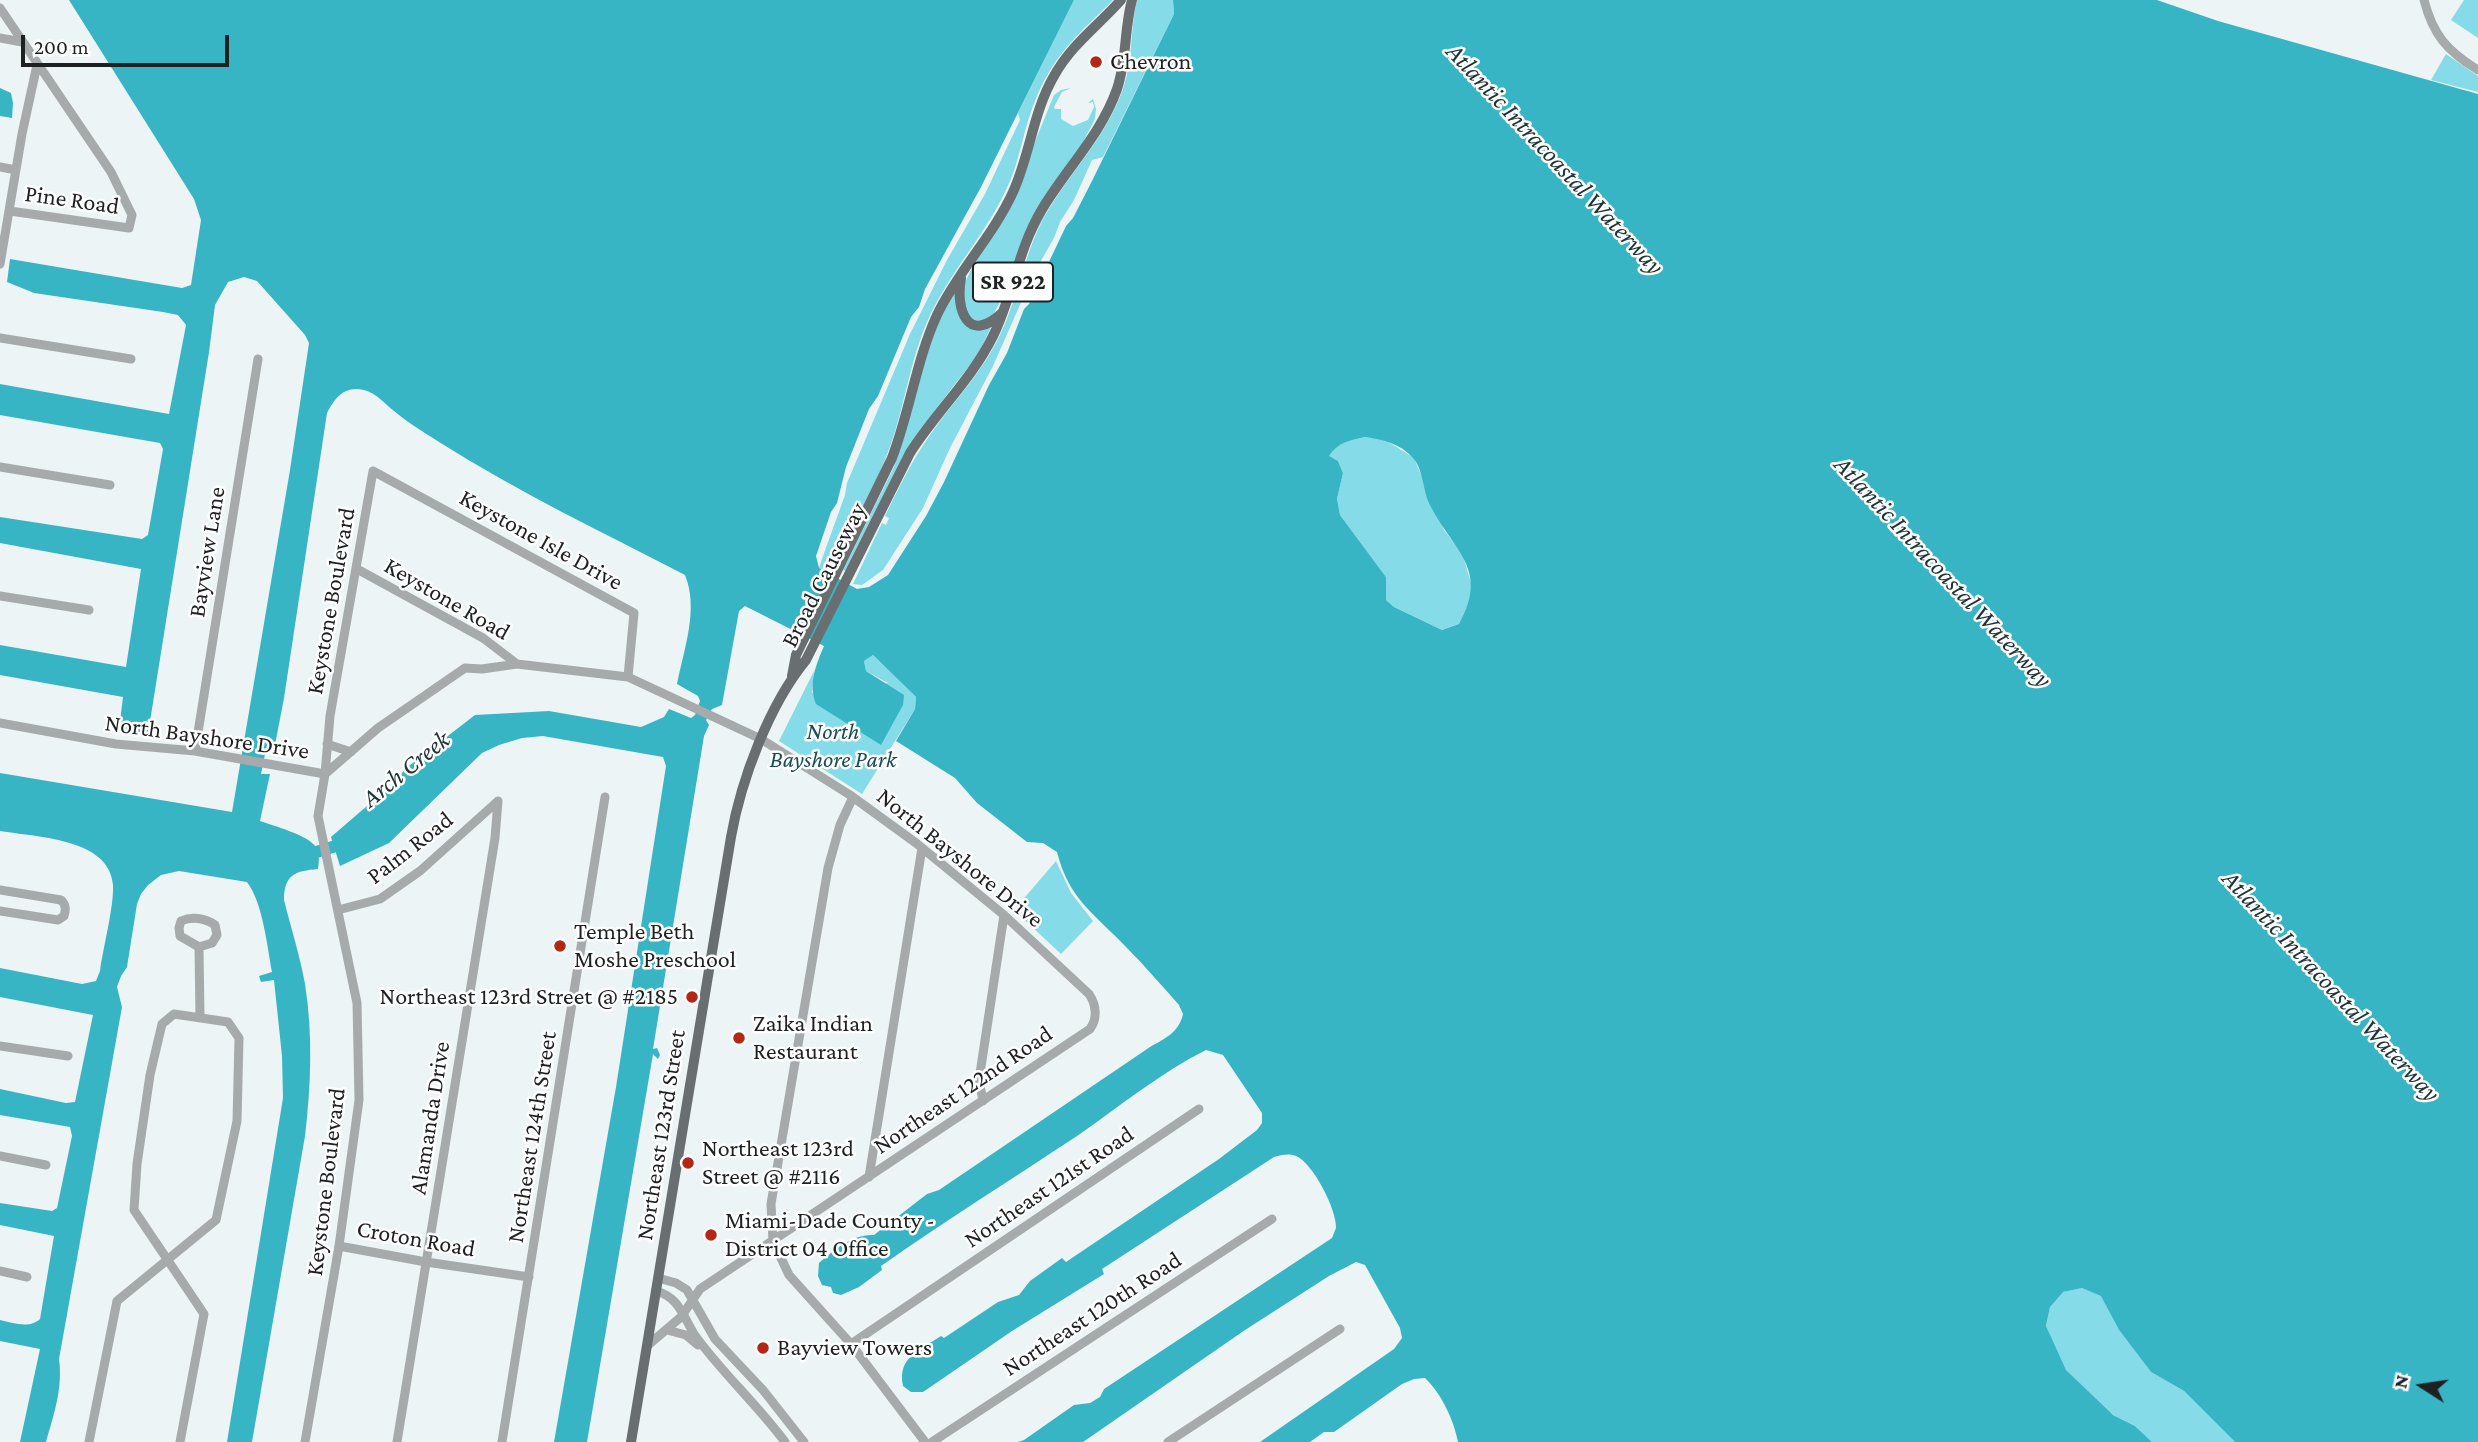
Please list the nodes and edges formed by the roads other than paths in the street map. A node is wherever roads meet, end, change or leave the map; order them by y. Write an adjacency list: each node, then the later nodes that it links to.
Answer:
1 (1121, 0): 15 (main road, Broad Causeway / SR 922)
2 (1132, 0): 16 (main road, Broad Causeway / SR 922)
3 (2424, 0): 8 (street)
4 (0, 8): 6 (street)
5 (0, 38): 6 (street)
6 (22, 42): 7 (street)
7 (37, 65): 9 (street); 10 (street)
8 (2478, 70)
9 (51, 86): 10 (street); 13 (street, Pine Road)
10 (30, 92): 12 (street)
11 (0, 167): 12 (street)
12 (16, 170): 13 (street)
13 (10, 211): 14 (street)
14 (0, 264)
15 (962, 272): 16 (main road); 24 (main road, Broad Causeway / SR 922)
16 (1003, 312): 24 (main road, Broad Causeway / SR 922)
17 (0, 338): 18 (street)
18 (131, 359)
19 (258, 359): 33 (street, Bayview Lane)
20 (0, 467): 22 (street)
21 (373, 471): 23 (street, Keystone Boulevard); 28 (street, Keystone Isle Drive)
22 (110, 485)
23 (358, 569): 27 (street, Keystone Road); 32 (street, Keystone Boulevard)
24 (844, 570): 29 (main road, Broad Causeway / SR 922)
25 (0, 596): 26 (street)
26 (89, 610)
27 (517, 664): 28 (street, North Bayshore Drive); 34 (street, North Bayshore Drive)
28 (628, 677): 31 (street, North Bayshore Drive)
29 (791, 678): 31 (main road, Northeast 123rd Street / SR 922)
30 (0, 723): 33 (street, North Bayshore Drive)
31 (761, 739): 37 (street, North Bayshore Drive); 62 (main road, Northeast 123rd Street / SR 922)
32 (327, 744): 34 (street); 35 (street, Keystone Boulevard)
33 (195, 751): 35 (street, North Bayshore Drive)
34 (351, 752): 35 (street, North Bayshore Drive)
35 (325, 774): 41 (street, Keystone Boulevard)
36 (605, 797): 61 (street, Northeast 124th Street)
37 (853, 797): 39 (street, North Bayshore Drive); 55 (street)
38 (498, 801): 41 (street, Palm Road); 58 (street, Alamanda Drive)
39 (922, 848): 43 (street, North Bayshore Drive); 53 (street)
40 (0, 890): 42 (street)
41 (338, 910): 56 (street, Keystone Boulevard)
42 (0, 911)
43 (1004, 915): 45 (street, North Bayshore Drive); 49 (street)
44 (199, 947): 46 (street)
45 (1095, 1014): 49 (street, Northeast 122nd Road)
46 (200, 1017): 57 (street); 57 (street)
47 (0, 1046): 48 (street)
48 (68, 1056)
49 (983, 1101): 53 (street, Northeast 122nd Road)
50 (1199, 1110): 68 (street, Northeast 121st Road)
51 (0, 1156): 52 (street)
52 (46, 1165)
53 (869, 1177): 55 (street, Northeast 122nd Road)
54 (1272, 1219): 80 (street, Northeast 120th Road)
55 (773, 1241): 64 (street, Northeast 122nd Road); 68 (street)
56 (339, 1246): 58 (street, Croton Road); 73 (street, Keystone Boulevard)
57 (167, 1258): 71 (street); 72 (street)
58 (426, 1262): 61 (street, Croton Road); 74 (street, Alamanda Drive)
59 (0, 1271): 60 (street)
60 (27, 1277)
61 (529, 1277): 75 (street, Northeast 124th Street)
62 (658, 1278): 63 (main road, Northeast 123rd Street / SR 922); 64 (street)
63 (656, 1291): 65 (street); 69 (main road, Northeast 123rd Street / SR 922)
64 (692, 1300): 65 (street, Northeast 122nd Road); 78 (street)
65 (683, 1314): 67 (street, Northeast 122nd Road); 70 (street)
66 (1340, 1329): 81 (street)
67 (667, 1330): 69 (street, Northeast 122nd Road); 70 (street)
68 (851, 1344): 79 (street)
69 (647, 1346): 76 (main road, Northeast 123rd Street / SR 922)
70 (710, 1355): 77 (street)
71 (89, 1442)
72 (180, 1442)
73 (305, 1442)
74 (397, 1442)
75 (502, 1442)
76 (631, 1442)
77 (785, 1442)
78 (804, 1442)
79 (925, 1442)
80 (932, 1442)
81 (1168, 1442)

